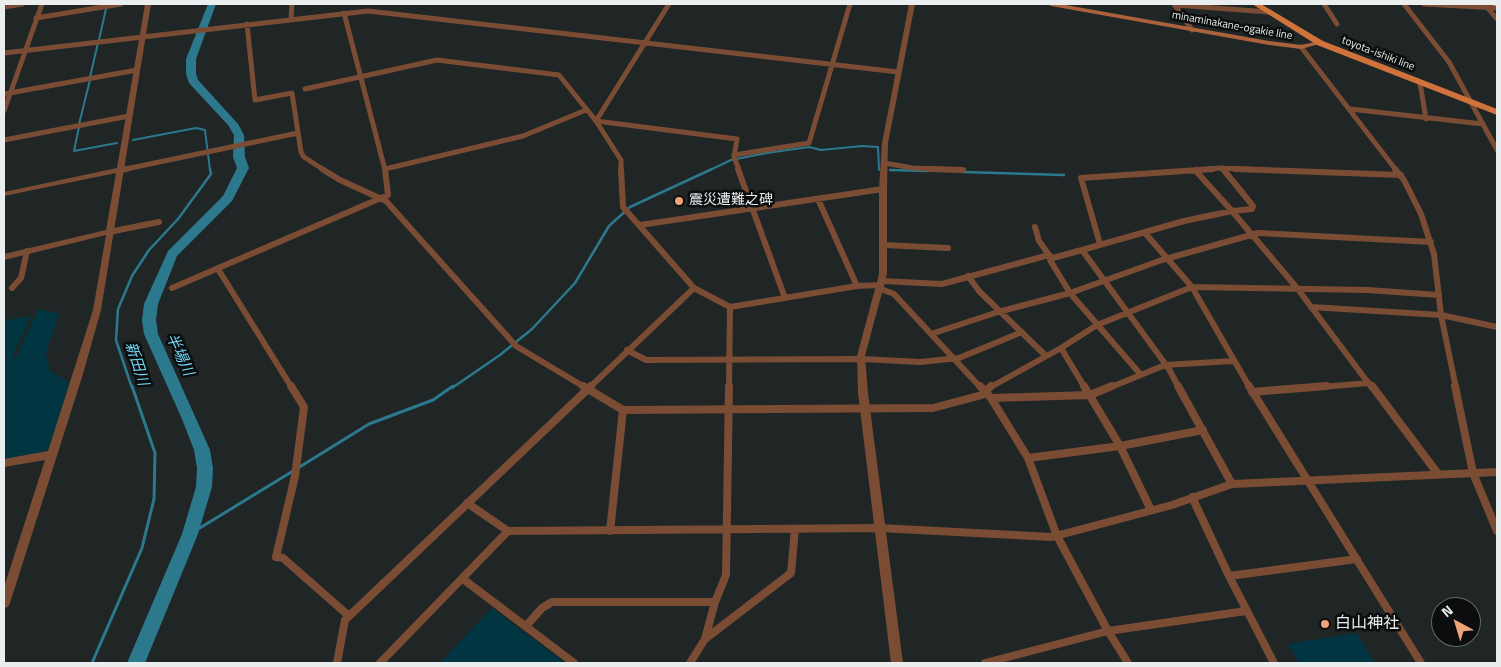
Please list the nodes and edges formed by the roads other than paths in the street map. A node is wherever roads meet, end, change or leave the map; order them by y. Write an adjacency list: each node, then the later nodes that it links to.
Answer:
1 (22, 4): 17 (street)
2 (42, 4): 23 (street)
3 (121, 4): 23 (street)
4 (148, 4): 29 (street)
5 (290, 4): 24 (street)
6 (375, 4): 20 (street)
7 (669, 4): 30 (street)
8 (850, 4): 35 (street)
9 (912, 4): 37 (street)
10 (1051, 4): 16 (main road, minaminakane-ogakie line)
11 (1175, 4): 21 (street); 28 (street)
12 (1256, 4): 21 (main road, toyota-ishiki line)
13 (1324, 4): 27 (street)
14 (1404, 4): 42 (street)
15 (1424, 4): 18 (street)
16 (1069, 5): 28 (main road, minaminakane-ogakie line)
17 (4, 6)
18 (1485, 6): 19 (street); 25 (street)
19 (1497, 8)
20 (368, 11): 22 (street); 30 (street)
21 (1268, 12): 31 (main road, toyota-ishiki line)
22 (344, 13): 24 (street); 38 (street)
23 (36, 18): 33 (street)
24 (291, 19): 26 (street)
25 (1497, 19)
26 (247, 24): 29 (street); 51 (street)
27 (1337, 24)
28 (1192, 30): 32 (main road, minaminakane-ogakie line)
29 (142, 36): 33 (street); 36 (street)
30 (646, 43): 35 (street); 49 (street)
31 (1320, 43): 32 (main road, minaminakane-ogakie line); 39 (main road, toyota-ishiki line)
32 (1301, 47): 43 (street)
33 (24, 50): 34 (street); 41 (street)
34 (4, 52)
35 (831, 65): 37 (street); 54 (street)
36 (137, 70): 41 (street); 47 (street)
37 (898, 72): 55 (street)
38 (361, 77): 40 (street); 44 (street); 57 (street)
39 (1420, 83): 42 (main road, toyota-ishiki line); 48 (street)
40 (305, 89)
41 (7, 94): 45 (street)
42 (1470, 102): 46 (main road, toyota-ishiki line); 50 (street)
43 (1350, 109): 48 (street); 61 (street)
44 (586, 110): 49 (street); 57 (street)
45 (4, 111)
46 (1497, 112)
47 (129, 116): 52 (street); 58 (street)
48 (1426, 119): 50 (street)
49 (596, 121): 54 (street); 69 (street)
50 (1483, 124): 53 (street)
51 (298, 133): 58 (street); 64 (street)
52 (4, 140)
53 (1497, 150)
54 (734, 158): 66 (street)
55 (884, 163): 59 (street); 62 (street)
56 (1222, 168): 60 (street); 61 (street); 67 (street)
57 (385, 169): 64 (street)
58 (120, 170): 63 (street); 71 (street)
59 (963, 170)
60 (1195, 170): 67 (street); 75 (street)
61 (1401, 175): 74 (street)
62 (883, 189): 65 (street); 76 (street)
63 (4, 194)
64 (382, 198): 83 (street); 115 (street)
65 (818, 199): 66 (street); 87 (street)
66 (753, 208): 69 (street); 95 (street)
67 (1232, 211): 72 (street); 73 (street)
68 (158, 222): 71 (street)
69 (640, 225): 91 (street)
70 (1035, 227): 81 (street)
71 (109, 232): 79 (street); 124 (street)
72 (1145, 232): 75 (street); 82 (street)
73 (1253, 234): 74 (street); 82 (street); 92 (street)
74 (1431, 242): 94 (street)
75 (1100, 244): 78 (street)
76 (884, 245): 77 (street); 86 (street)
77 (948, 248)
78 (1082, 250): 81 (street); 85 (street)
79 (27, 251): 80 (street); 89 (street)
80 (4, 256)
81 (1050, 256): 84 (street); 93 (street)
82 (1167, 259): 85 (street); 88 (street)
83 (218, 269): 90 (street); 148 (street)
84 (968, 276): 86 (street); 98 (street)
85 (1105, 282): 93 (street); 99 (street)
86 (881, 285): 87 (street); 104 (street); 110 (street)
87 (857, 286): 95 (street)
88 (1192, 287): 92 (street); 99 (street); 111 (street)
89 (12, 288)
90 (172, 288)
91 (694, 288): 97 (street); 106 (street)
92 (1297, 288): 94 (street); 96 (street)
93 (1070, 293): 98 (street); 101 (street)
94 (1439, 295): 100 (street)
95 (785, 298): 97 (street)
96 (1311, 307): 100 (street); 114 (street)
97 (730, 308): 109 (street)
98 (1001, 312): 103 (street); 104 (street)
99 (1127, 312): 101 (street); 112 (street)
100 (1441, 315): 102 (street); 128 (street)
101 (1097, 325): 105 (street); 113 (street)
102 (1497, 328)
103 (1022, 332): 107 (street); 108 (street)
104 (931, 334): 108 (street)
105 (1061, 348): 107 (street); 118 (street)
106 (627, 350): 109 (street); 115 (street)
107 (1046, 356): 117 (street)
108 (954, 358): 110 (street); 117 (street)
109 (729, 359): 110 (street); 121 (street)
110 (862, 359): 119 (street)
111 (1233, 361): 112 (street); 116 (street)
112 (1165, 365): 113 (street); 122 (street)
113 (1141, 375): 118 (street)
114 (1369, 383): 116 (street); 129 (street)
115 (585, 389): 120 (street); 133 (street)
116 (1252, 392): 130 (street)
117 (988, 395): 118 (street); 119 (street); 125 (street)
118 (1090, 396): 123 (street)
119 (865, 409): 121 (street); 135 (street)
120 (624, 410): 121 (street); 139 (street)
121 (728, 410): 137 (street)
122 (1202, 430): 123 (street); 131 (street)
123 (1120, 446): 125 (street); 134 (street)
124 (52, 455): 126 (street); 146 (street)
125 (1028, 458): 141 (street)
126 (4, 463)
127 (1497, 472): 128 (street)
128 (1473, 473): 129 (street); 140 (street)
129 (1438, 474): 130 (street)
130 (1305, 479): 131 (street); 142 (street)
131 (1232, 484): 132 (street)
132 (1192, 497): 134 (street); 143 (street)
133 (467, 503): 138 (street); 148 (street)
134 (1151, 510): 141 (street)
135 (880, 528): 136 (street); 141 (street); 156 (street)
136 (795, 529): 137 (street); 151 (street)
137 (726, 530): 139 (street); 145 (street)
138 (508, 531): 139 (street); 144 (street)
139 (610, 531)
140 (1497, 531)
141 (1057, 536): 150 (street)
142 (1357, 559): 143 (street); 160 (street)
143 (1229, 576): 147 (street)
144 (463, 578): 149 (street); 153 (street)
145 (715, 602): 149 (street); 151 (street)
146 (4, 603)
147 (1246, 611): 150 (street); 159 (street)
148 (349, 616): 152 (street)
149 (526, 626): 154 (street)
150 (1108, 631): 157 (street); 158 (street)
151 (705, 639): 155 (street)
152 (337, 663)
153 (380, 663)
154 (574, 663)
155 (690, 663)
156 (896, 663)
157 (985, 663)
158 (1128, 663)
159 (1274, 663)
160 (1421, 663)

